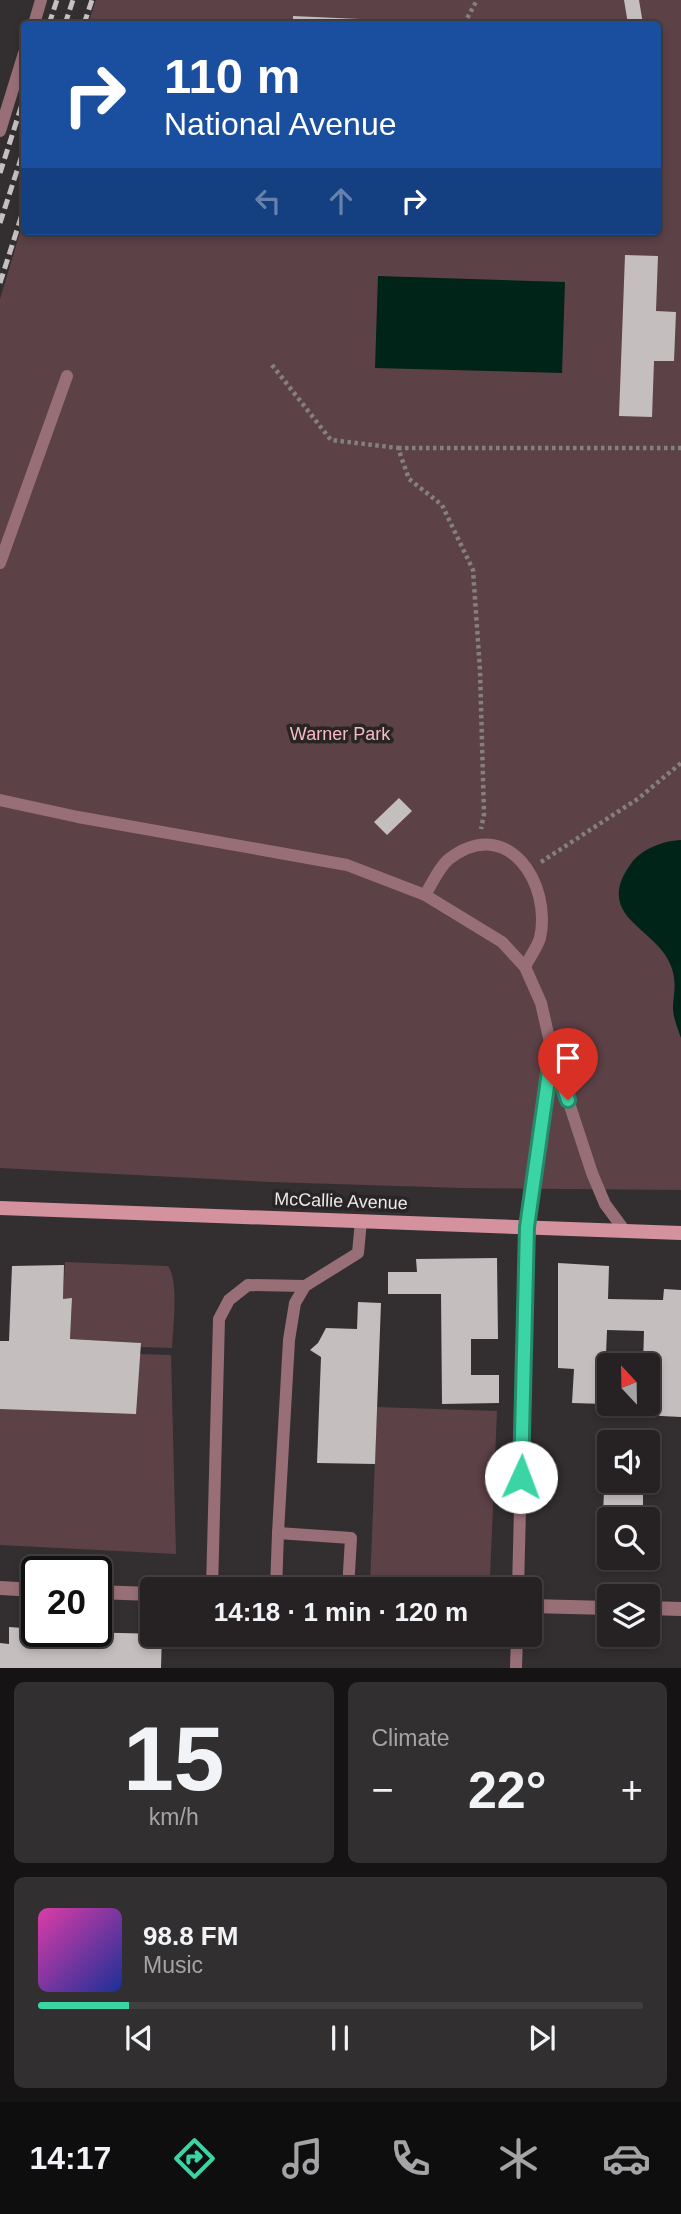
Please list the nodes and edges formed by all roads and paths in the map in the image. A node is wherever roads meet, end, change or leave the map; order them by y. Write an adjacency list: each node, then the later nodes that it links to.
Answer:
1 (41, 0): 3 (lane)
2 (477, 0): 4 (path)
3 (35, 21)
4 (466, 21)
5 (21, 64): 6 (lane)
6 (0, 131)
7 (272, 365): 9 (path)
8 (66, 376): 11 (lane)
9 (398, 448): 10 (path); 14 (path)
10 (681, 448)
11 (0, 562)
12 (681, 763): 15 (path)
13 (0, 800): 16 (lane)
14 (479, 843): 15 (lane); 16 (lane)
15 (528, 870): 17 (lane)
16 (425, 895): 17 (lane)
17 (525, 967): 18 (lane)
18 (552, 1051): 21 (lane); 22 (lane)
19 (0, 1208): 20 (main road, McCallie Avenue)
20 (361, 1221): 21 (main road, McCallie Avenue); 24 (lane)
21 (527, 1227): 22 (main road, McCallie Avenue); 29 (lane)
22 (625, 1231): 23 (main road, McCallie Avenue)
23 (681, 1233)
24 (305, 1286): 25 (lane); 26 (lane)
25 (278, 1533): 27 (lane); 28 (lane)
26 (212, 1577)
27 (276, 1577)
28 (349, 1577)
29 (518, 1577)
30 (0, 1588): 31 (street)
31 (21, 1589)
32 (112, 1593): 33 (street)
33 (140, 1594)
34 (542, 1606): 35 (street)
35 (597, 1608)
36 (660, 1608): 37 (street)
37 (681, 1609)
38 (517, 1647): 39 (lane)
39 (516, 1668)

